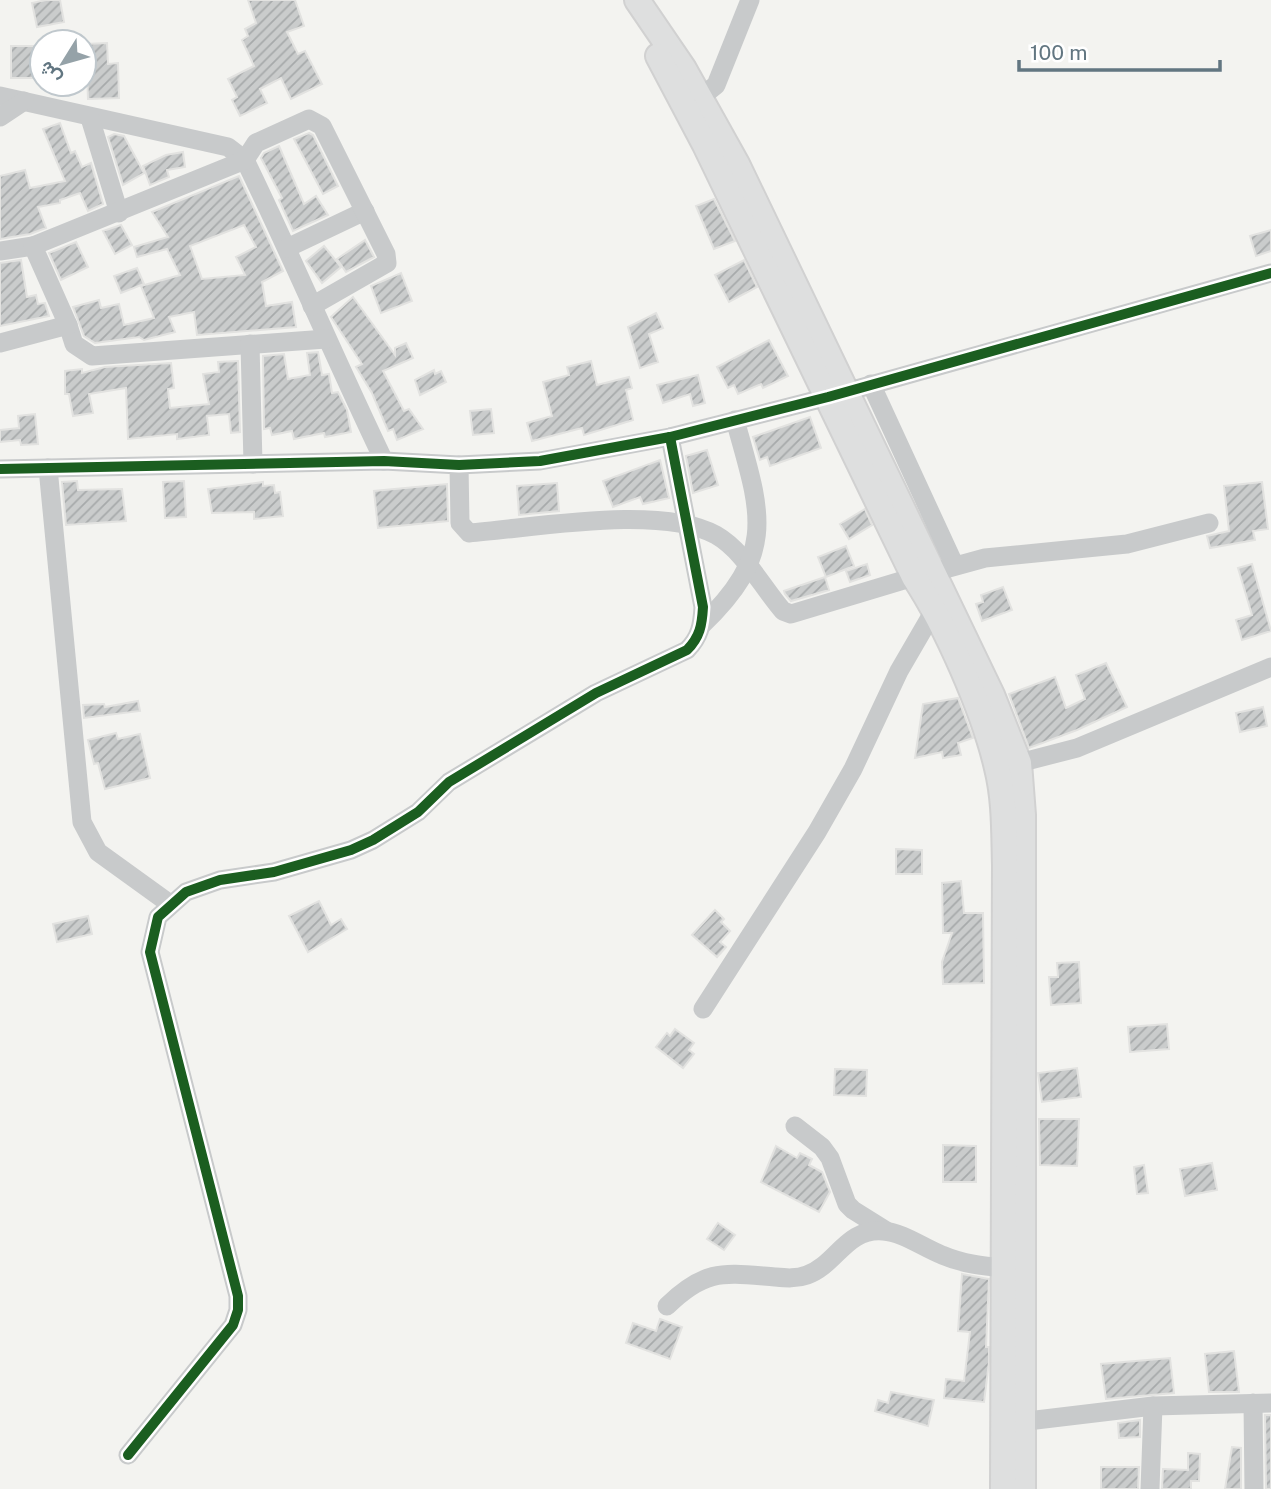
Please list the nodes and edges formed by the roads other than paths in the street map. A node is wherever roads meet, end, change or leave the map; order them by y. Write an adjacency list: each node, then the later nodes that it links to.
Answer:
1 (626, 0): 6 (main road)
2 (637, 0): 6 (main road)
3 (750, 0): 6 (street)
4 (0, 96): 5 (street)
5 (24, 101): 7 (street); 8 (street)
6 (693, 104): 21 (main road)
7 (0, 117)
8 (90, 118): 9 (street); 11 (street)
9 (245, 160): 10 (street); 11 (street); 13 (street)
10 (365, 211): 13 (street); 16 (street)
11 (119, 213): 12 (street)
12 (33, 246): 14 (street); 17 (street)
13 (287, 248): 16 (street)
14 (0, 251)
15 (1271, 273): 21 (street)
16 (312, 306): 18 (street)
17 (68, 325): 19 (street); 20 (street)
18 (326, 339): 20 (street); 24 (street)
19 (0, 343)
20 (250, 344): 25 (street)
21 (849, 391): 22 (street); 32 (main road)
22 (735, 420): 23 (street); 31 (street)
23 (670, 437): 26 (street); 29 (street)
24 (384, 461): 25 (street); 26 (street)
25 (253, 464): 27 (street)
26 (459, 465): 29 (street)
27 (48, 468): 28 (street); 37 (street)
28 (0, 469)
29 (687, 523): 31 (street); 34 (street)
30 (1209, 523): 32 (street)
31 (748, 567): 32 (street); 34 (street)
32 (934, 571): 33 (main road); 36 (main road)
33 (935, 609): 36 (main road); 38 (street)
34 (702, 625): 37 (street)
35 (1271, 667): 36 (street)
36 (1008, 766): 41 (main road); 45 (main road)
37 (170, 904): 46 (street)
38 (703, 1009)
39 (795, 1126): 40 (street)
40 (886, 1231): 41 (street); 42 (street)
41 (1005, 1268): 45 (main road)
42 (667, 1306)
43 (1262, 1403): 44 (street); 50 (street)
44 (1153, 1406): 45 (street); 49 (street)
45 (1013, 1422): 47 (main road); 48 (main road)
46 (128, 1455)
47 (1003, 1489)
48 (1023, 1489)
49 (1150, 1489)
50 (1254, 1489)

